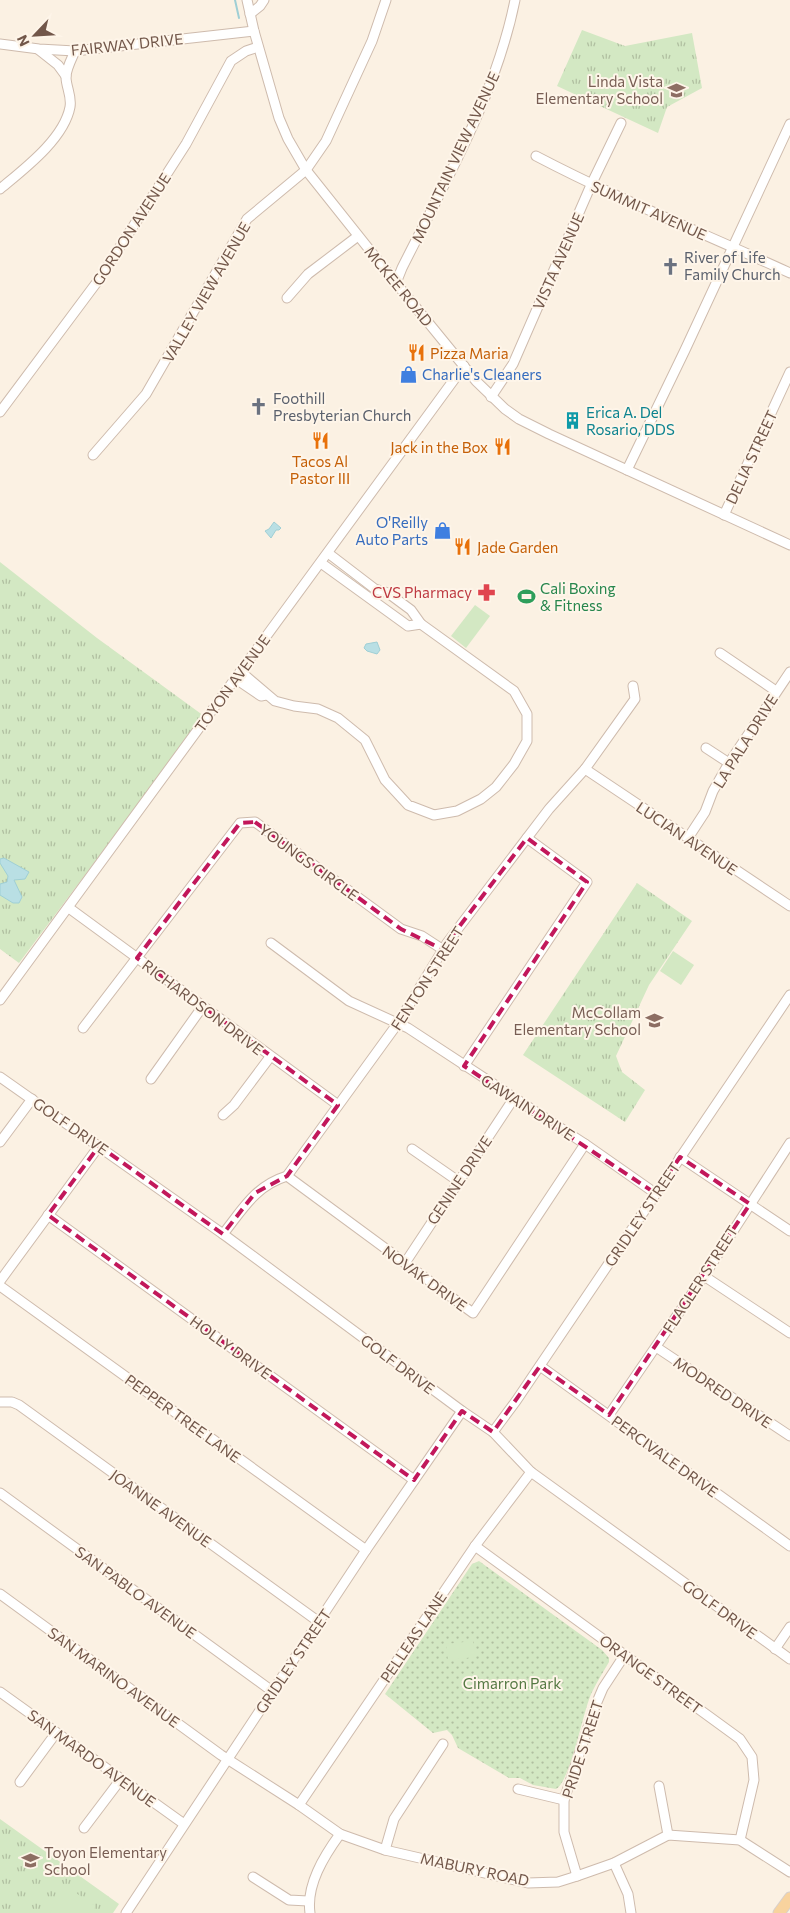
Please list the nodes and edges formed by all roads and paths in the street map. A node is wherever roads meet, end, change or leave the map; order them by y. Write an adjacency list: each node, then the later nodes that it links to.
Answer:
1 (247, 0): 5 (street, MCKEE ROAD)
2 (264, 0): 5 (street)
3 (386, 0): 15 (street, VALLEY VIEW AVENUE)
4 (515, 0): 21 (street, MOUNTAIN VIEW AVENUE)
5 (250, 14): 6 (street, MCKEE ROAD)
6 (254, 31): 8 (street, MCKEE ROAD); 10 (street, FAIRWAY DRIVE)
7 (0, 44): 9 (street, FAIRWAY DRIVE)
8 (258, 47): 15 (street, MCKEE ROAD); 26 (street, GORDON AVENUE)
9 (39, 49): 10 (street, FAIRWAY DRIVE); 11 (street)
10 (74, 51): 11 (street)
11 (66, 76): 17 (street)
12 (621, 123): 16 (street, VISTA AVENUE)
13 (790, 124): 19 (street)
14 (536, 156): 16 (street, SUMMIT AVENUE)
15 (306, 170): 18 (street, MCKEE ROAD); 27 (street, VALLEY VIEW AVENUE)
16 (591, 185): 19 (street, SUMMIT AVENUE); 25 (street, VISTA AVENUE)
17 (0, 189)
18 (358, 236): 21 (street, MCKEE ROAD); 22 (street)
19 (732, 246): 20 (street, SUMMIT AVENUE); 28 (street)
20 (790, 274)
21 (396, 283): 23 (street, MCKEE ROAD)
22 (287, 298)
23 (464, 366): 25 (street, MCKEE ROAD); 31 (street, TOYON AVENUE)
24 (790, 372): 29 (street, DELIA STREET)
25 (491, 397): 28 (street, MCKEE ROAD)
26 (0, 412)
27 (93, 455)
28 (627, 470): 29 (street, MCKEE ROAD)
29 (724, 515): 30 (street, MCKEE ROAD)
30 (790, 545)
31 (328, 553): 32 (street, TOYON AVENUE); 33 (street)
32 (321, 563): 33 (street); 36 (street, TOYON AVENUE)
33 (421, 624): 36 (street)
34 (720, 653): 38 (street)
35 (790, 672): 38 (street, LA PALA DRIVE)
36 (239, 675): 45 (street, TOYON AVENUE)
37 (633, 686): 41 (street, FENTON STREET)
38 (776, 691): 40 (street, LA PALA DRIVE)
39 (706, 748): 40 (street)
40 (729, 763): 43 (street, LA PALA DRIVE)
41 (585, 769): 42 (street, FENTON STREET); 43 (street, LUCIAN AVENUE)
42 (526, 838): 47 (street, FENTON STREET); 55 (street)
43 (688, 838): 44 (street, LUCIAN AVENUE)
44 (790, 906)
45 (68, 908): 48 (street, RICHARDSON DRIVE); 50 (street, TOYON AVENUE)
46 (271, 943): 52 (street, GAWAIN DRIVE)
47 (442, 949): 48 (street, YOUNGS CIRCLE); 52 (street, FENTON STREET)
48 (137, 958): 51 (street, RICHARDSON DRIVE); 53 (street, YOUNGS CIRCLE)
49 (790, 995): 67 (street, GRIDLEY STREET)
50 (0, 1000)
51 (203, 1006): 54 (street, RICHARDSON DRIVE); 57 (street)
52 (398, 1023): 55 (street, GAWAIN DRIVE); 60 (street, FENTON STREET)
53 (83, 1028)
54 (270, 1057): 60 (street, RICHARDSON DRIVE); 61 (street)
55 (464, 1066): 58 (street, GAWAIN DRIVE)
56 (0, 1077): 59 (street, GOLF DRIVE)
57 (151, 1079)
58 (514, 1098): 64 (street, GAWAIN DRIVE); 69 (street, GENINE DRIVE)
59 (32, 1099): 62 (street); 65 (street, GOLF DRIVE)
60 (338, 1105): 68 (street, FENTON STREET)
61 (224, 1115)
62 (0, 1142)
63 (790, 1143): 71 (street, FLAGLER STREET)
64 (585, 1144): 70 (street, GAWAIN DRIVE); 75 (street, NOVAK DRIVE)
65 (99, 1146): 72 (street); 74 (street, GOLF DRIVE)
66 (412, 1149): 69 (street)
67 (680, 1157): 70 (street, GRIDLEY STREET); 71 (street)
68 (287, 1176): 74 (street); 75 (street, NOVAK DRIVE)
69 (458, 1181): 75 (street, GENINE DRIVE)
70 (655, 1193): 81 (street, GRIDLEY STREET)
71 (750, 1204): 73 (street); 76 (street, FLAGLER STREET)
72 (48, 1215): 77 (street); 88 (street, HOLLY DRIVE)
73 (790, 1231)
74 (223, 1234): 83 (street, GOLF DRIVE)
75 (405, 1263)
76 (704, 1276): 79 (street); 80 (street, FLAGLER STREET)
77 (0, 1280)
78 (0, 1286): 92 (street, PEPPER TREE LANE)
79 (790, 1333)
80 (656, 1347): 84 (street, FLAGLER STREET); 86 (street, MODRED DRIVE)
81 (540, 1366): 84 (street, PERCIVALE DRIVE); 85 (street, GRIDLEY STREET)
82 (0, 1402): 94 (street, JOANNE AVENUE)
83 (462, 1411): 85 (street, GOLF DRIVE); 88 (street, GRIDLEY STREET)
84 (609, 1415): 91 (street, PERCIVALE DRIVE)
85 (493, 1432): 87 (street, GOLF DRIVE)
86 (790, 1436)
87 (531, 1472): 90 (street, PELLEAS LANE); 96 (street, GOLF DRIVE)
88 (414, 1480): 92 (street, GRIDLEY STREET)
89 (0, 1493): 99 (street, SAN PABLO AVENUE)
90 (475, 1546): 97 (street, ORANGE STREET); 109 (street, PELLEAS LANE)
91 (790, 1546)
92 (366, 1550): 94 (street, GRIDLEY STREET)
93 (0, 1594): 103 (street, SAN MARINO AVENUE)
94 (319, 1622): 99 (street, GRIDLEY STREET)
95 (790, 1627): 96 (street)
96 (775, 1649): 98 (street, GOLF DRIVE)
97 (624, 1656): 108 (street, PRIDE STREET); 114 (street, ORANGE STREET)
98 (790, 1659)
99 (272, 1691): 103 (street, GRIDLEY STREET)
100 (0, 1692): 101 (street, SAN MARDO AVENUE)
101 (56, 1733): 104 (street, SAN MARDO AVENUE); 105 (street)
102 (444, 1744): 115 (street)
103 (228, 1759): 109 (street, MABURY ROAD); 110 (street, GRIDLEY STREET)
104 (121, 1779): 110 (street, SAN MARDO AVENUE); 111 (street)
105 (20, 1782)
106 (659, 1786): 113 (street)
107 (518, 1789): 108 (street)
108 (564, 1800): 118 (street, PRIDE STREET)
109 (299, 1805): 112 (street, MABURY ROAD)
110 (184, 1824): 122 (street, GRIDLEY STREET)
111 (84, 1828)
112 (340, 1834): 115 (street, MABURY ROAD); 121 (street)
113 (668, 1835): 114 (street); 116 (street, MABURY ROAD)
114 (740, 1840): 117 (street)
115 (385, 1850): 118 (street, MABURY ROAD)
116 (614, 1863): 118 (street, MABURY ROAD); 124 (street)
117 (790, 1872)
118 (577, 1876)
119 (253, 1878): 121 (street)
120 (790, 1898): 125 (main road)
121 (308, 1901): 123 (street)
122 (126, 1913)
123 (310, 1913)
124 (631, 1913)
125 (779, 1913)

